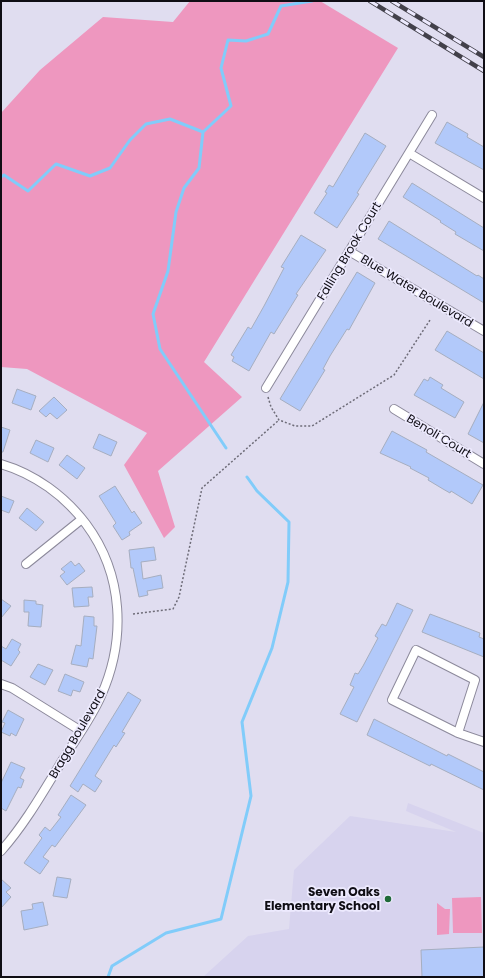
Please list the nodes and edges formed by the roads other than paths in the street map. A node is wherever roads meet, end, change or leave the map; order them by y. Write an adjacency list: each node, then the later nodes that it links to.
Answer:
1 (432, 115): 2 (street, Falling Brook Court)
2 (409, 153): 3 (street); 4 (street, Falling Brook Court)
3 (484, 198)
4 (349, 251): 5 (street, Blue Water Boulevard); 6 (street, Falling Brook Court)
5 (484, 331)
6 (267, 392)
7 (394, 409): 9 (street, Benoli Court)
8 (1, 464): 10 (street, Bragg Boulevard)
9 (484, 464)
10 (82, 519): 11 (street); 13 (street, Bragg Boulevard)
11 (26, 564)
12 (1, 684): 13 (street)
13 (81, 731): 16 (street, Bragg Boulevard)
14 (458, 733): 14 (street); 15 (street)
15 (484, 742)
16 (1, 851)

